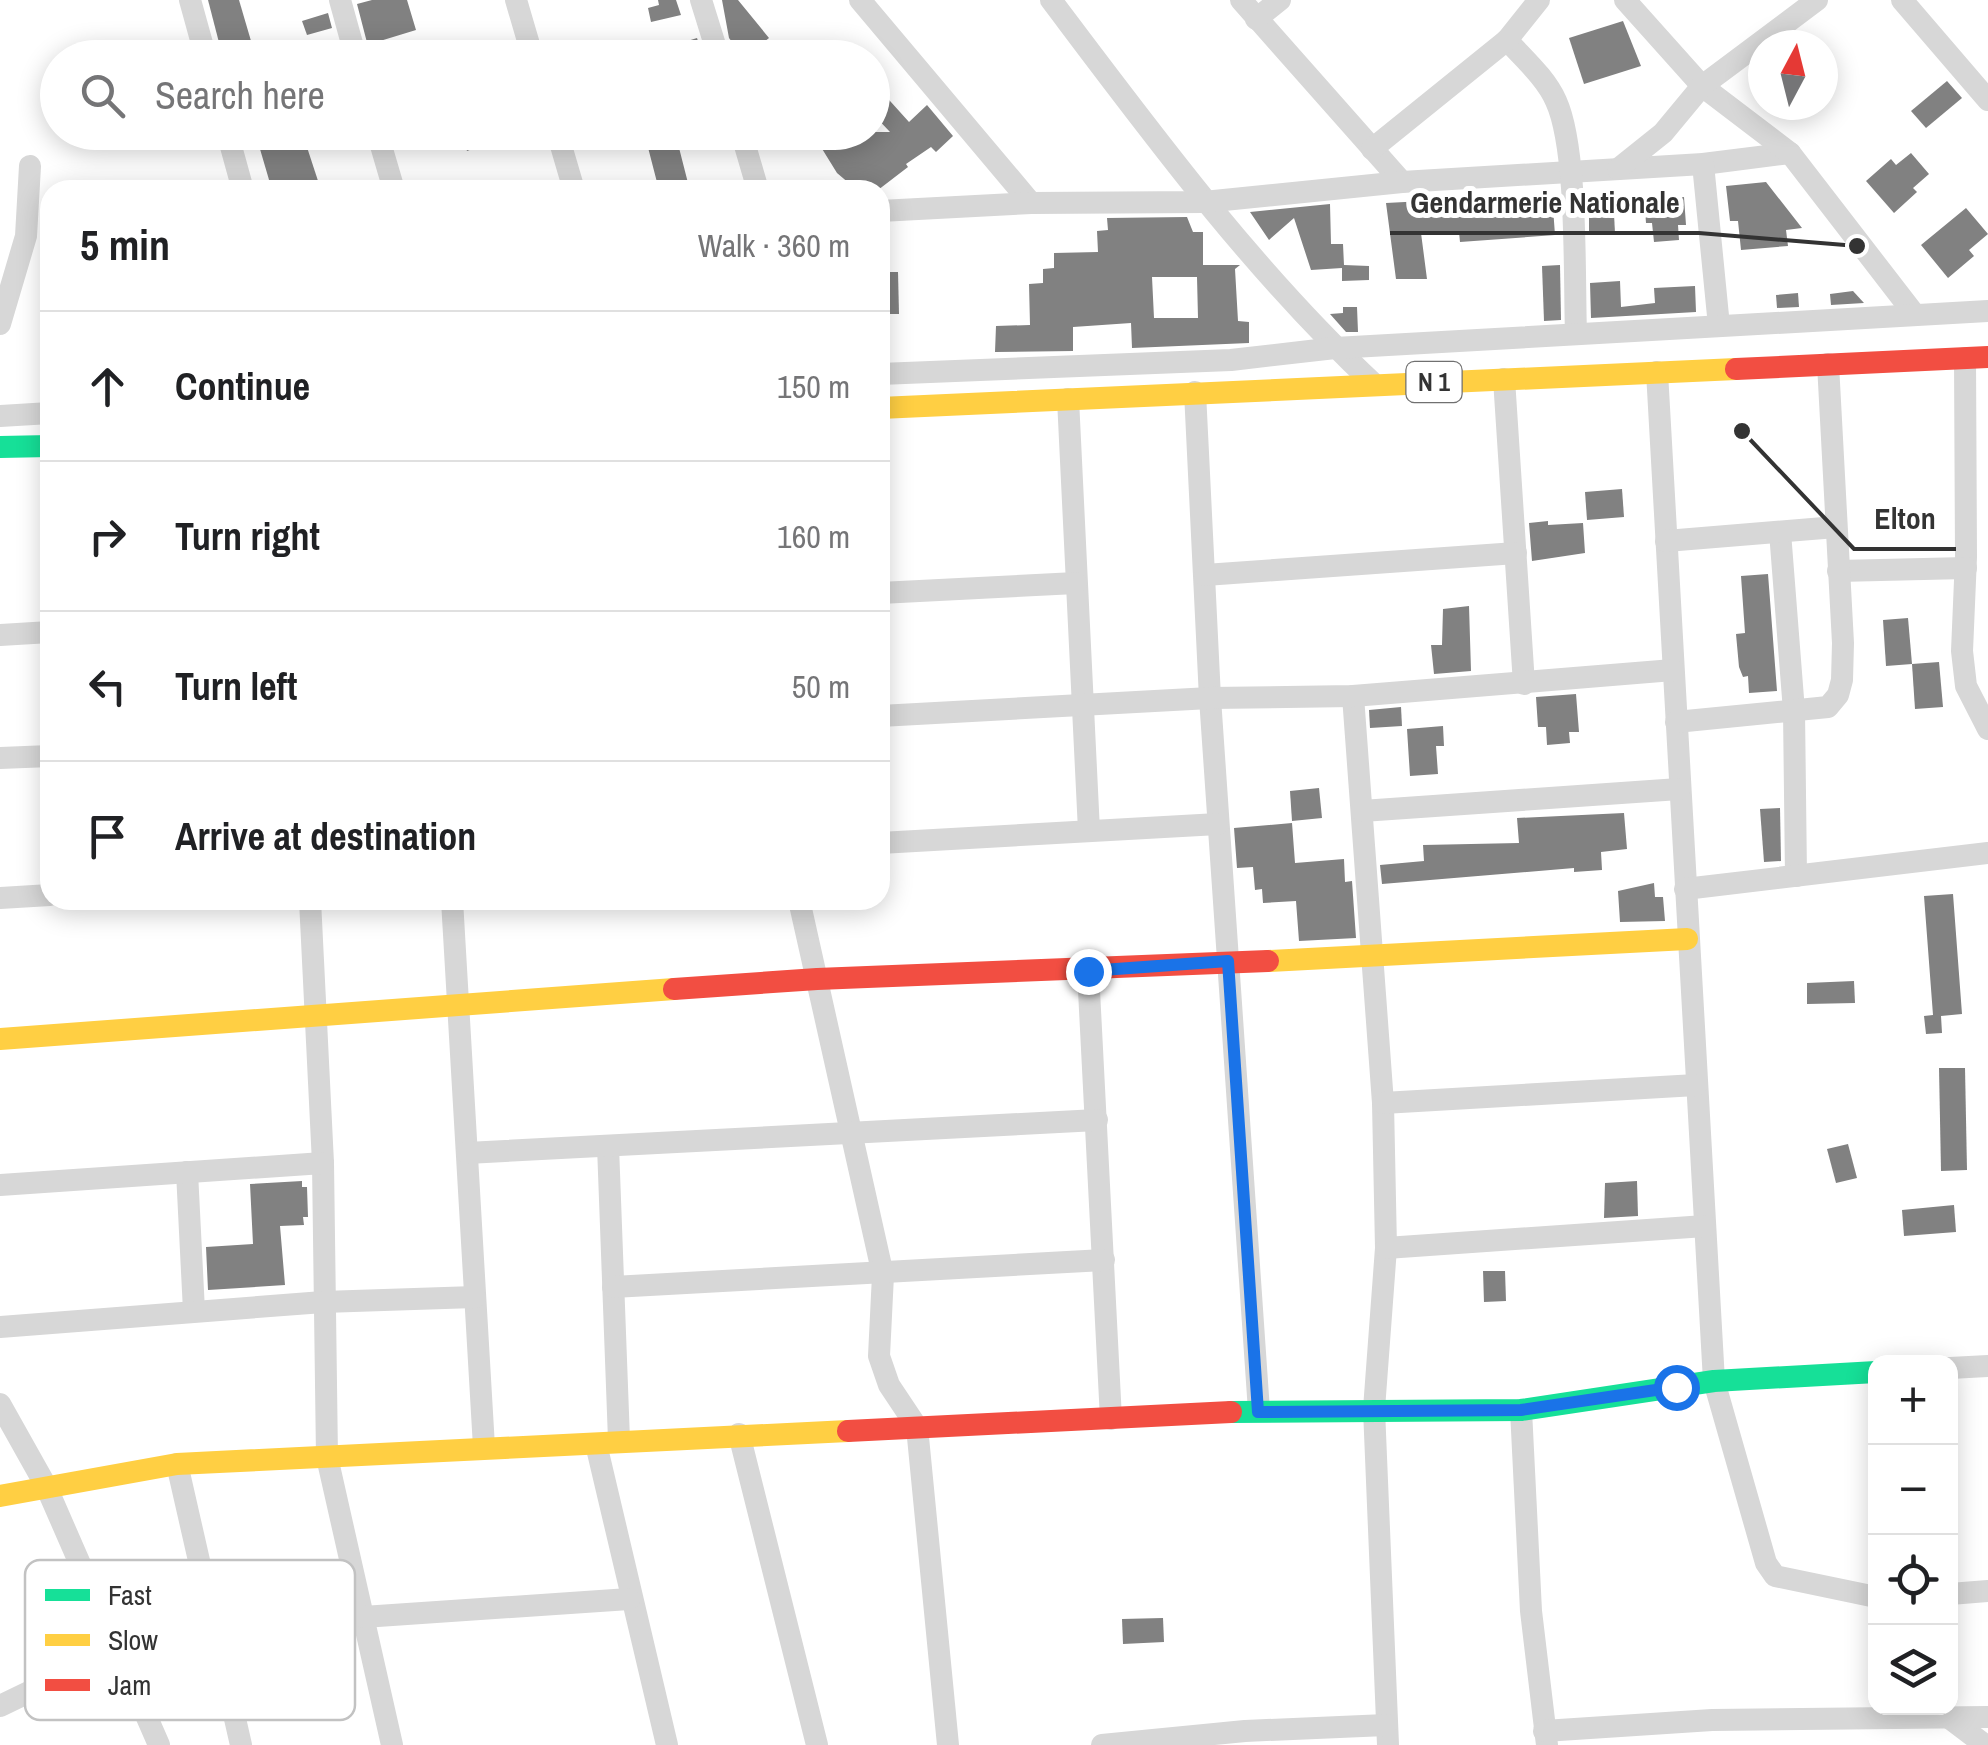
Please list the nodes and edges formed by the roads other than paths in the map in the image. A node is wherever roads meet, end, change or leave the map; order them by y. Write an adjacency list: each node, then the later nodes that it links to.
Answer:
1 (190, 0): 14 (street)
2 (340, 0): 15 (street)
3 (516, 0): 16 (street)
4 (702, 0): 17 (street)
5 (860, 0): 36 (street)
6 (1050, 0): 37 (street)
7 (1241, 0): 13 (street)
8 (1280, 0): 13 (street)
9 (1539, 0): 18 (street)
10 (1626, 0): 19 (street)
11 (1817, 0): 19 (street)
12 (1902, 0): 20 (street)
13 (1256, 19): 21 (street)
14 (201, 40)
15 (351, 40)
16 (528, 40)
17 (713, 40)
18 (1507, 40): 21 (street); 30 (street)
19 (1702, 86): 26 (street); 29 (street)
20 (1985, 89)
21 (1372, 148): 35 (street)
22 (232, 150): 31 (street)
23 (382, 150): 32 (street)
24 (562, 150): 33 (street)
25 (746, 150): 34 (street)
26 (1790, 153): 27 (street); 41 (street)
27 (1704, 164): 29 (street); 43 (street)
28 (30, 166): 39 (street)
29 (1618, 169): 30 (street)
30 (1570, 172): 35 (street); 44 (street)
31 (240, 180)
32 (391, 180)
33 (571, 180)
34 (755, 180)
35 (1402, 182): 37 (street)
36 (1031, 202): 37 (street); 38 (street)
37 (1204, 202): 45 (street)
38 (890, 210)
39 (3, 296): 42 (street)
40 (1988, 310): 41 (street)
41 (1915, 315): 43 (street)
42 (0, 324)
43 (1718, 326): 44 (street)
44 (1576, 334): 45 (street)
45 (1336, 348): 49 (street); 51 (street)
46 (1977, 357): 47 (main road, N 1); 63 (street)
47 (1828, 364): 48 (main road, N 1); 59 (street)
48 (1658, 372): 50 (main road, N 1); 61 (street)
49 (890, 374)
50 (1504, 378): 51 (main road, N 1); 62 (street)
51 (1375, 386): 52 (main road, N 1)
52 (1195, 392): 53 (main road, N 1); 65 (street)
53 (1068, 399): 54 (main road, N 1); 66 (street)
54 (890, 408)
55 (40, 414): 56 (street)
56 (0, 416)
57 (40, 446): 58 (main road)
58 (0, 447)
59 (1836, 527): 60 (street); 64 (street)
60 (1780, 532): 61 (street); 76 (street)
61 (1666, 541): 71 (street)
62 (1516, 554): 65 (street); 72 (street)
63 (1966, 568): 64 (street); 68 (street)
64 (1838, 571): 76 (street)
65 (1205, 574): 74 (street)
66 (1076, 583): 67 (street); 75 (street)
67 (890, 592)
68 (1976, 601): 79 (street)
69 (40, 632): 70 (street)
70 (0, 634)
71 (1673, 670): 72 (street); 78 (street)
72 (1524, 684): 73 (street)
73 (1354, 696): 74 (street); 83 (street)
74 (1210, 698): 75 (street); 84 (street)
75 (1082, 703): 77 (street); 85 (street)
76 (1794, 711): 78 (street); 88 (street)
77 (890, 715)
78 (1676, 722): 82 (street)
79 (1988, 728)
80 (40, 756): 81 (street)
81 (0, 758)
82 (1679, 789): 83 (street); 89 (street)
83 (1362, 811): 96 (street)
84 (1218, 824): 85 (street); 97 (street)
85 (1089, 830): 86 (street)
86 (890, 843)
87 (1988, 853): 88 (street)
88 (1796, 876): 89 (street)
89 (1684, 890): 95 (street)
90 (40, 896): 91 (street)
91 (0, 898)
92 (311, 910): 101 (street)
93 (453, 910): 100 (street)
94 (801, 910): 99 (street)
95 (1687, 938): 96 (main road); 103 (street)
96 (1373, 956): 97 (main road); 104 (street)
97 (1228, 961): 98 (main road); 128 (street)
98 (1088, 971): 99 (main road); 105 (street)
99 (817, 979): 100 (main road); 106 (street)
100 (458, 1006): 101 (main road); 108 (street)
101 (316, 1016): 102 (main road); 109 (street)
102 (0, 1039)
103 (1696, 1084): 104 (street); 112 (street)
104 (1382, 1103): 113 (street)
105 (1097, 1120): 106 (street); 114 (street)
106 (852, 1136): 107 (street); 115 (street)
107 (608, 1146): 108 (street); 116 (street)
108 (467, 1153): 117 (street)
109 (323, 1164): 110 (street); 118 (street)
110 (187, 1172): 111 (street); 119 (street)
111 (0, 1184)
112 (1705, 1226): 113 (street); 124 (street)
113 (1386, 1248): 126 (street)
114 (1104, 1260): 115 (street); 129 (street)
115 (883, 1275): 116 (street); 130 (street)
116 (614, 1287): 132 (street)
117 (475, 1297): 118 (street); 133 (street)
118 (323, 1302): 119 (street); 134 (street)
119 (194, 1310): 120 (street)
120 (0, 1326)
121 (1988, 1366): 122 (street)
122 (1958, 1368)
123 (1868, 1372): 124 (main road)
124 (1714, 1381): 127 (main road); 144 (street)
125 (0, 1404): 136 (street)
126 (1374, 1409): 127 (main road); 128 (main road); 155 (street)
127 (1521, 1410): 157 (street)
128 (1258, 1412): 129 (main road)
129 (1111, 1420): 130 (main road)
130 (917, 1427): 131 (main road); 163 (street)
131 (740, 1434): 132 (main road); 162 (street)
132 (608, 1442): 133 (main road); 145 (street)
133 (484, 1447): 134 (main road)
134 (327, 1457): 135 (main road); 140 (street)
135 (178, 1464): 136 (main road); 139 (street)
136 (46, 1486): 137 (main road); 138 (street)
137 (0, 1496)
138 (80, 1560)
139 (200, 1560)
140 (350, 1560)
141 (355, 1581): 146 (street)
142 (1988, 1591): 143 (street)
143 (1958, 1593)
144 (1868, 1594)
145 (629, 1599): 146 (street); 161 (street)
146 (363, 1617): 160 (street)
147 (25, 1694): 148 (street)
148 (0, 1706)
149 (1868, 1714): 157 (street)
150 (1958, 1714): 152 (street)
151 (1945, 1715): 165 (street)
152 (1988, 1717)
153 (149, 1720): 158 (street)
154 (235, 1720): 159 (street)
155 (1387, 1735): 156 (street)
156 (1246, 1738): 164 (street)
157 (1546, 1738)
158 (159, 1745)
159 (241, 1745)
160 (392, 1745)
161 (668, 1745)
162 (817, 1745)
163 (948, 1745)
164 (1102, 1745)
165 (1984, 1745)

